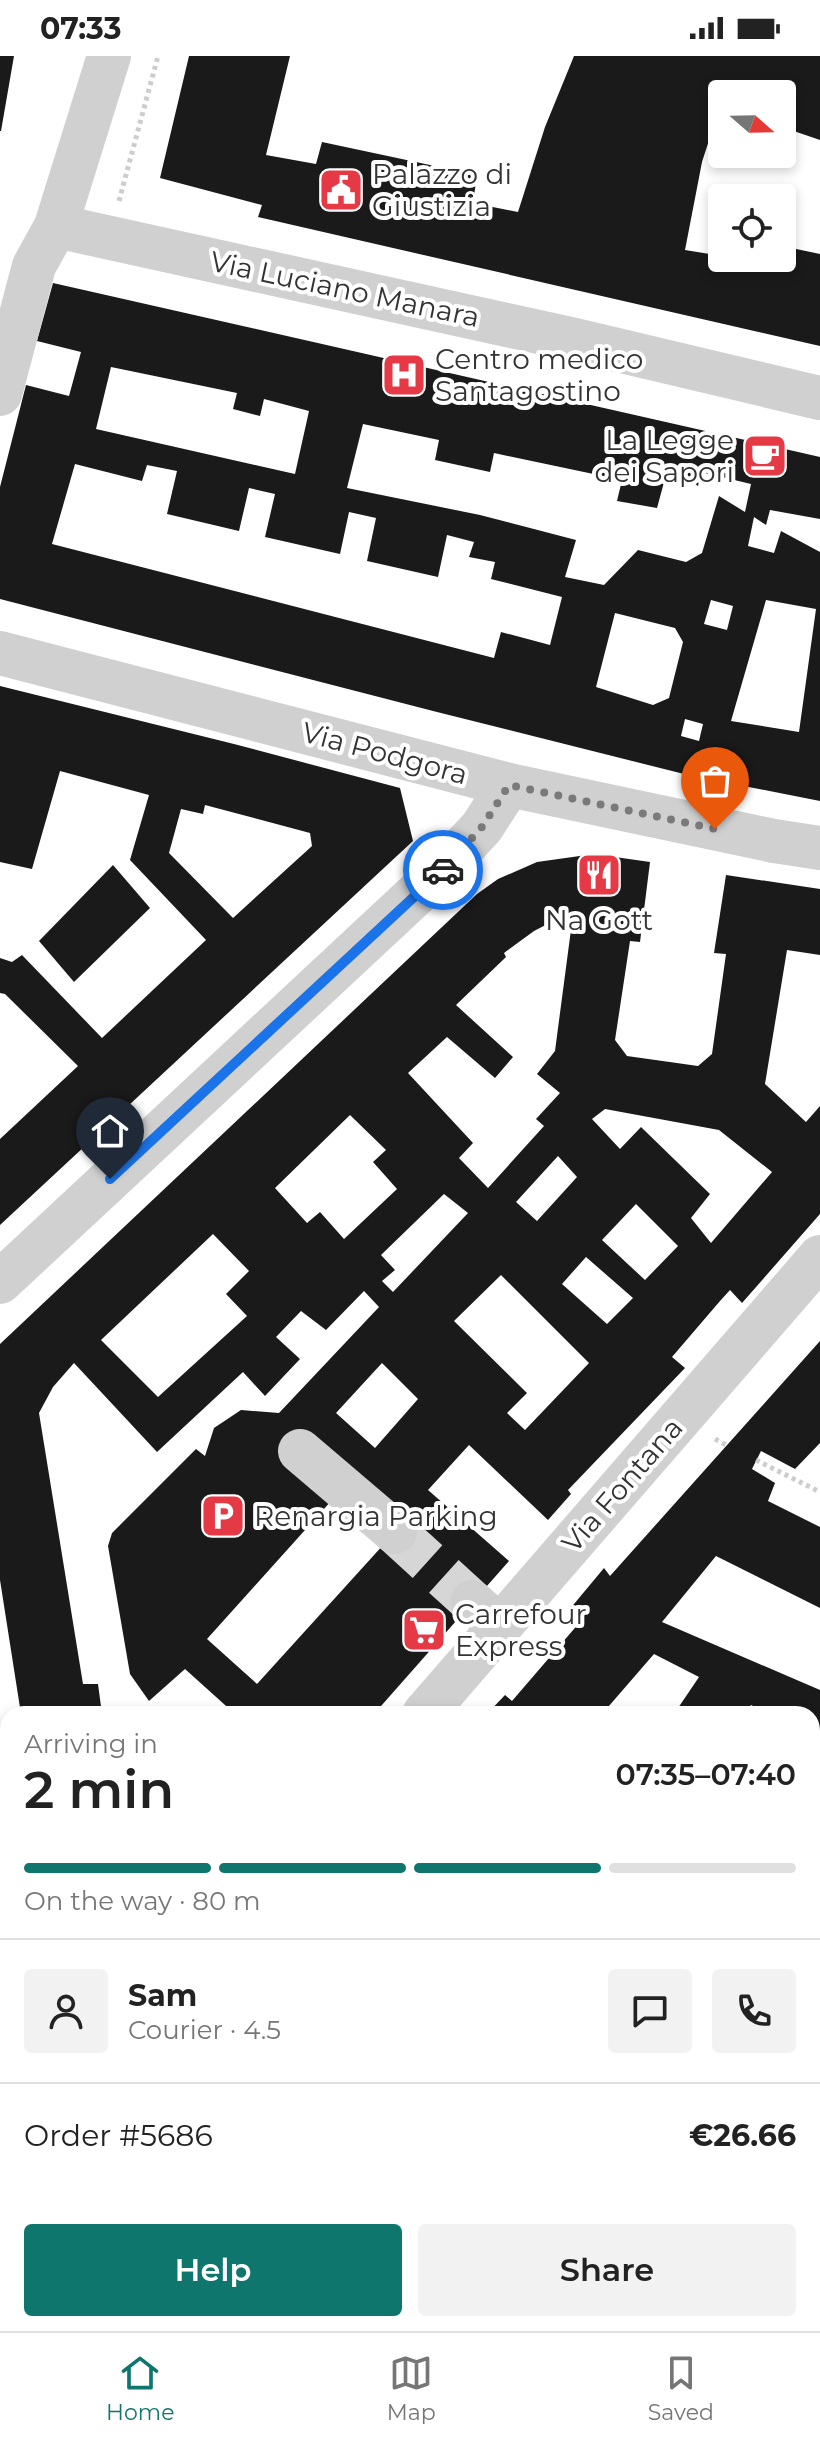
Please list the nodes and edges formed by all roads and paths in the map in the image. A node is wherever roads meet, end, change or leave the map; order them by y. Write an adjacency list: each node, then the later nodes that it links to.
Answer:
1 (109, 56): 4 (street)
2 (158, 56): 3 (path)
3 (116, 213)
4 (56, 226): 5 (street); 7 (street, Via Luciano Manara)
5 (17, 264): 6 (street)
6 (0, 394)
7 (820, 398)
8 (0, 653): 9 (street, Via Podgora)
9 (509, 785): 10 (street, Via Podgora); 12 (street)
10 (820, 848)
11 (820, 1257): 17 (street, Via Fontana)
12 (0, 1282)
13 (300, 1451): 16 (street)
14 (756, 1460): 15 (path)
15 (820, 1492)
16 (395, 1532)
17 (429, 1706)

